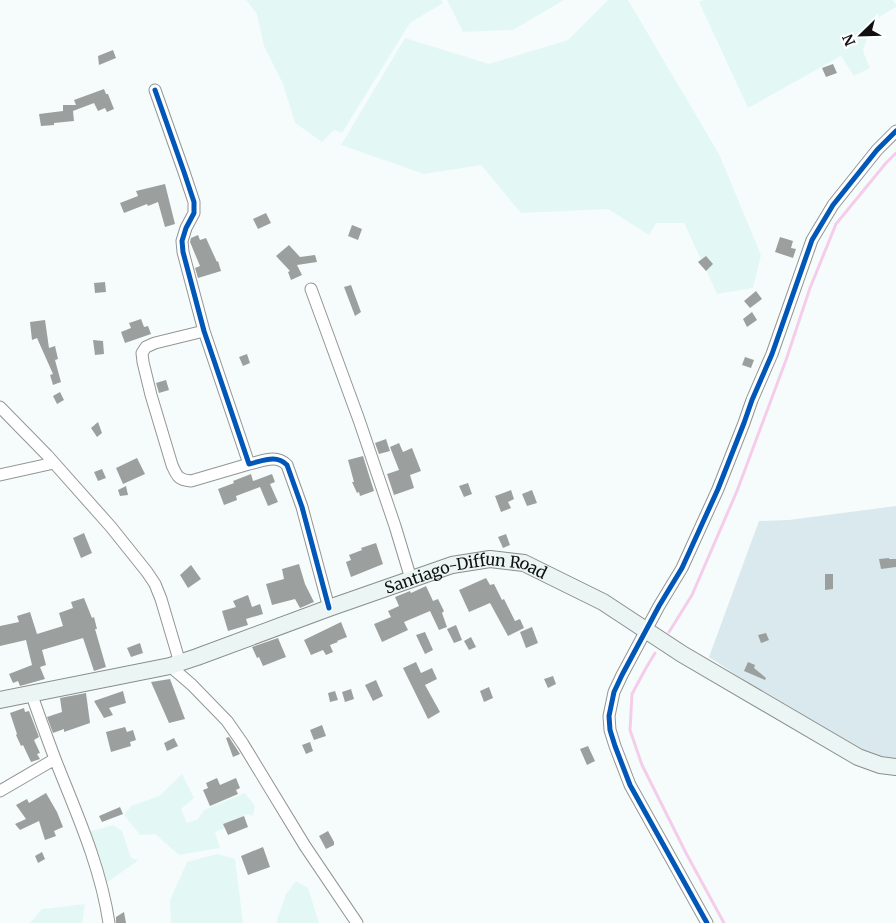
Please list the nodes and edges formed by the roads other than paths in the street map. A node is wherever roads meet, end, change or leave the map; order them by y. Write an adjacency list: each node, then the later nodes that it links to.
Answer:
1 (155, 90): 4 (street)
2 (896, 131): 11 (street)
3 (311, 289): 9 (street)
4 (204, 331): 7 (street); 7 (street)
5 (0, 406): 6 (street)
6 (54, 463): 8 (street); 12 (street)
7 (249, 464): 10 (street)
8 (0, 475)
9 (411, 579): 10 (main road, Santiago-Diffun Road); 11 (main road, Santiago-Diffun Road)
10 (329, 608): 12 (main road, Santiago-Diffun Road)
11 (646, 630): 16 (main road, Santiago-Diffun Road); 20 (street)
12 (175, 664): 13 (main road, Santiago-Diffun Road); 19 (street)
13 (31, 693): 14 (main road, Santiago-Diffun Road); 15 (street)
14 (0, 700)
15 (55, 759): 17 (street); 18 (street)
16 (896, 767)
17 (0, 791)
18 (109, 923)
19 (357, 923)
20 (707, 923)

